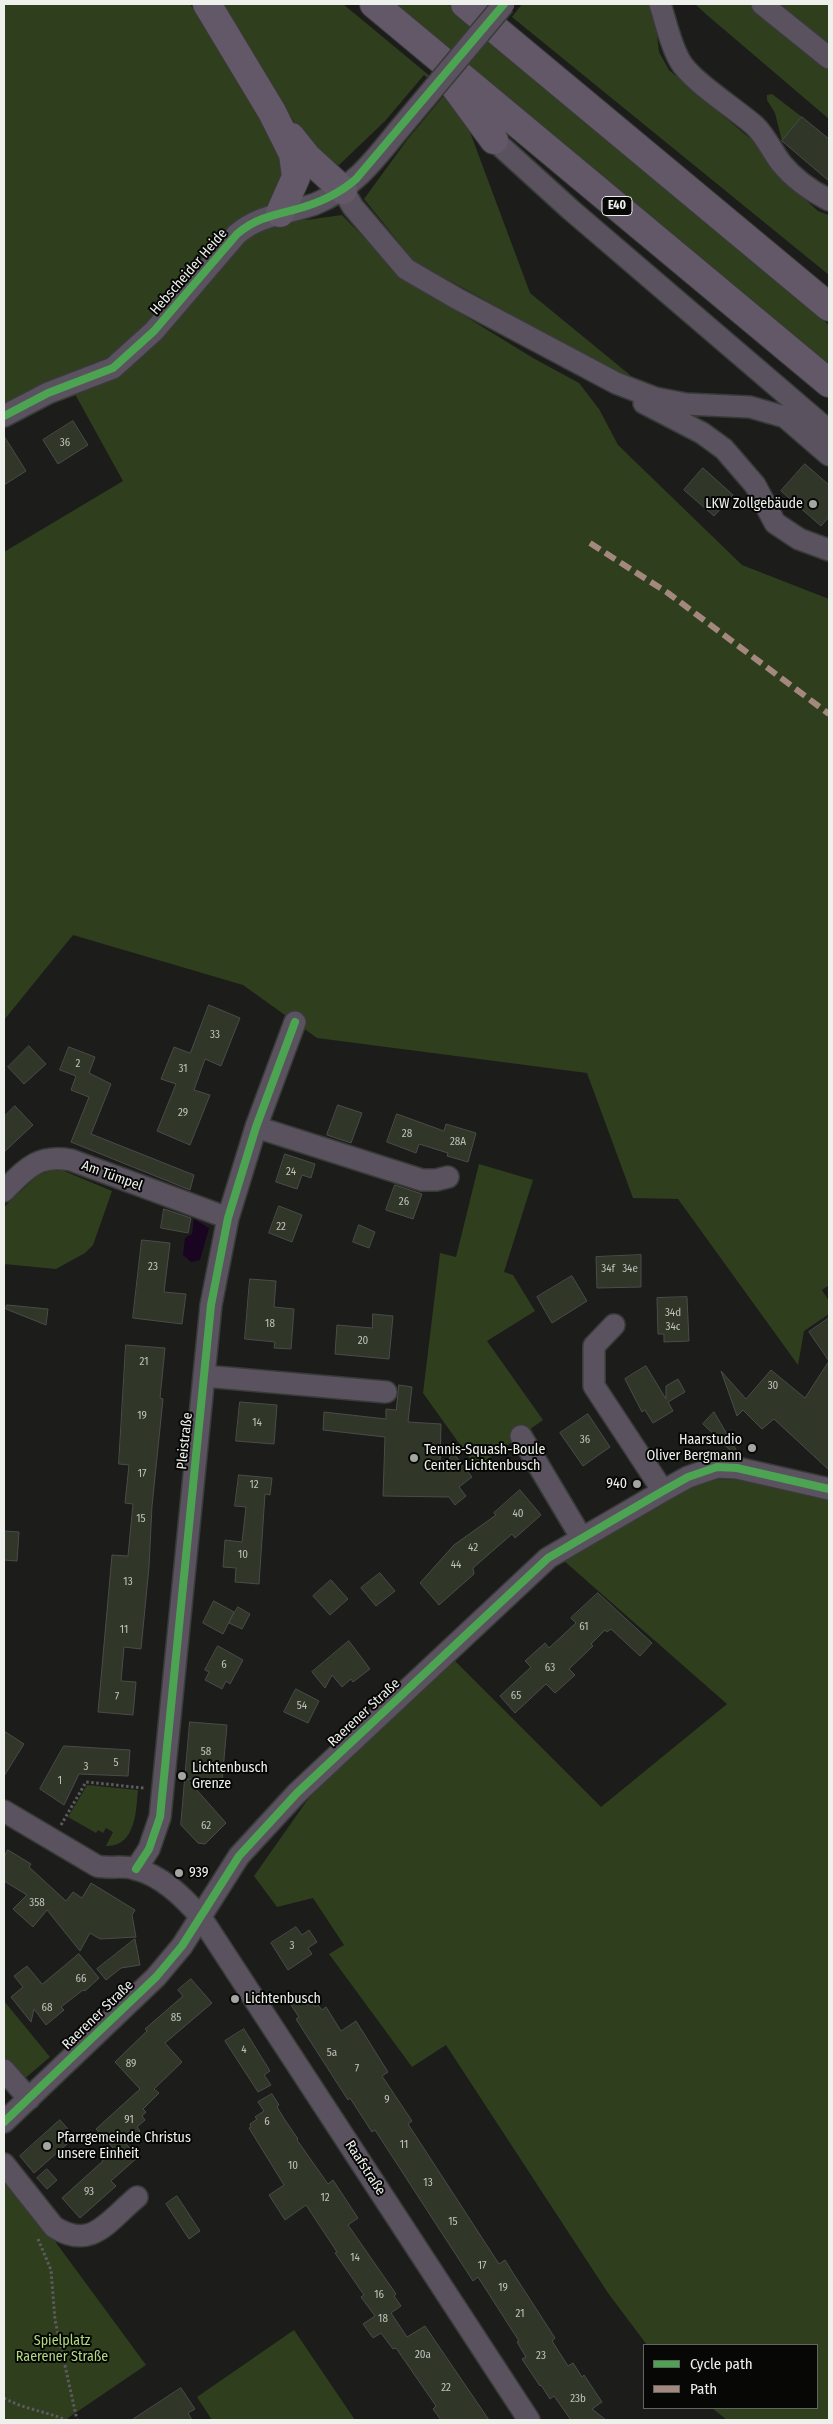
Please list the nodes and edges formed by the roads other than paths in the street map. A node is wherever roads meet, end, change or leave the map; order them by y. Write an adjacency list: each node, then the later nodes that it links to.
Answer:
1 (207, 4): 9 (highway)
2 (374, 4): 7 (highway, E40)
3 (465, 4): 14 (highway)
4 (504, 4): 11 (street, Hebscheider Heide, bridge)
5 (660, 4): 12 (street)
6 (762, 4): 8 (street)
7 (426, 47): 10 (highway); 16 (highway, E40)
8 (829, 58)
9 (272, 112): 11 (highway); 13 (highway)
10 (494, 140): 19 (street)
11 (343, 190): 13 (street, Hebscheider Heide); 15 (street)
12 (829, 200)
13 (280, 213): 18 (street, Hebscheider Heide)
14 (829, 307)
15 (616, 383): 17 (street); 20 (street)
16 (829, 383)
17 (686, 404): 20 (street); 21 (street)
18 (4, 416)
19 (829, 431)
20 (702, 433): 22 (street)
21 (829, 455)
22 (829, 550)
23 (295, 1022): 24 (street, Pleistraße)
24 (256, 1127): 25 (street); 27 (street, Pleistraße)
25 (448, 1177)
26 (4, 1191): 27 (street, Am Tümpel)
27 (228, 1218): 29 (street, Pleistraße)
28 (614, 1325): 33 (street)
29 (204, 1376): 30 (street); 36 (street, Pleistraße)
30 (386, 1392)
31 (521, 1436): 34 (street)
32 (829, 1489): 33 (street, Raerener Straße)
33 (663, 1490): 34 (street, Raerener Straße)
34 (581, 1537): 37 (street, Raerener Straße)
35 (4, 1811): 36 (street)
36 (136, 1869): 37 (street, Raafstraße)
37 (200, 1916): 39 (street, Raerener Straße); 43 (street, Raafstraße)
38 (4, 2070): 39 (street)
39 (28, 2099): 40 (street, Raerener Straße)
40 (4, 2122)
41 (4, 2164): 42 (street)
42 (137, 2197)
43 (529, 2420)

